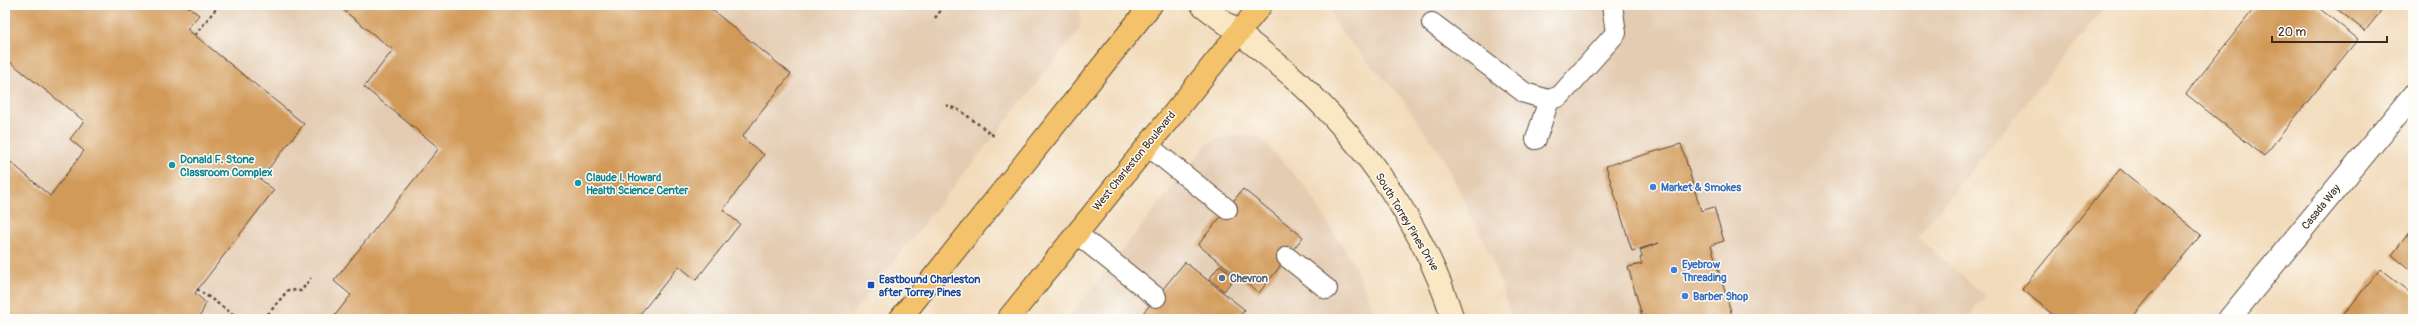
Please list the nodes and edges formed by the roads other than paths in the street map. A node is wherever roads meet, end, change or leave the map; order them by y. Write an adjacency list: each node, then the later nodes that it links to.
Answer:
1 (1151, 5): 16 (main road)
2 (1202, 5): 6 (main road, South Torrey Pines Drive)
3 (1261, 5): 6 (main road, West Charleston Boulevard)
4 (1612, 5): 8 (lane)
5 (1432, 23): 8 (lane)
6 (1238, 34): 10 (main road, West Charleston Boulevard); 18 (main road, South Torrey Pines Drive)
7 (2413, 95): 19 (street, Casada Way)
8 (1549, 100): 9 (lane)
9 (1536, 139)
10 (1147, 145): 11 (lane); 12 (main road, West Charleston Boulevard)
11 (1227, 209)
12 (1076, 234): 15 (lane); 17 (main road, West Charleston Boulevard)
13 (1287, 257): 14 (lane)
14 (1327, 289)
15 (1156, 297)
16 (900, 319)
17 (1008, 319)
18 (1453, 319)
19 (2229, 319)

